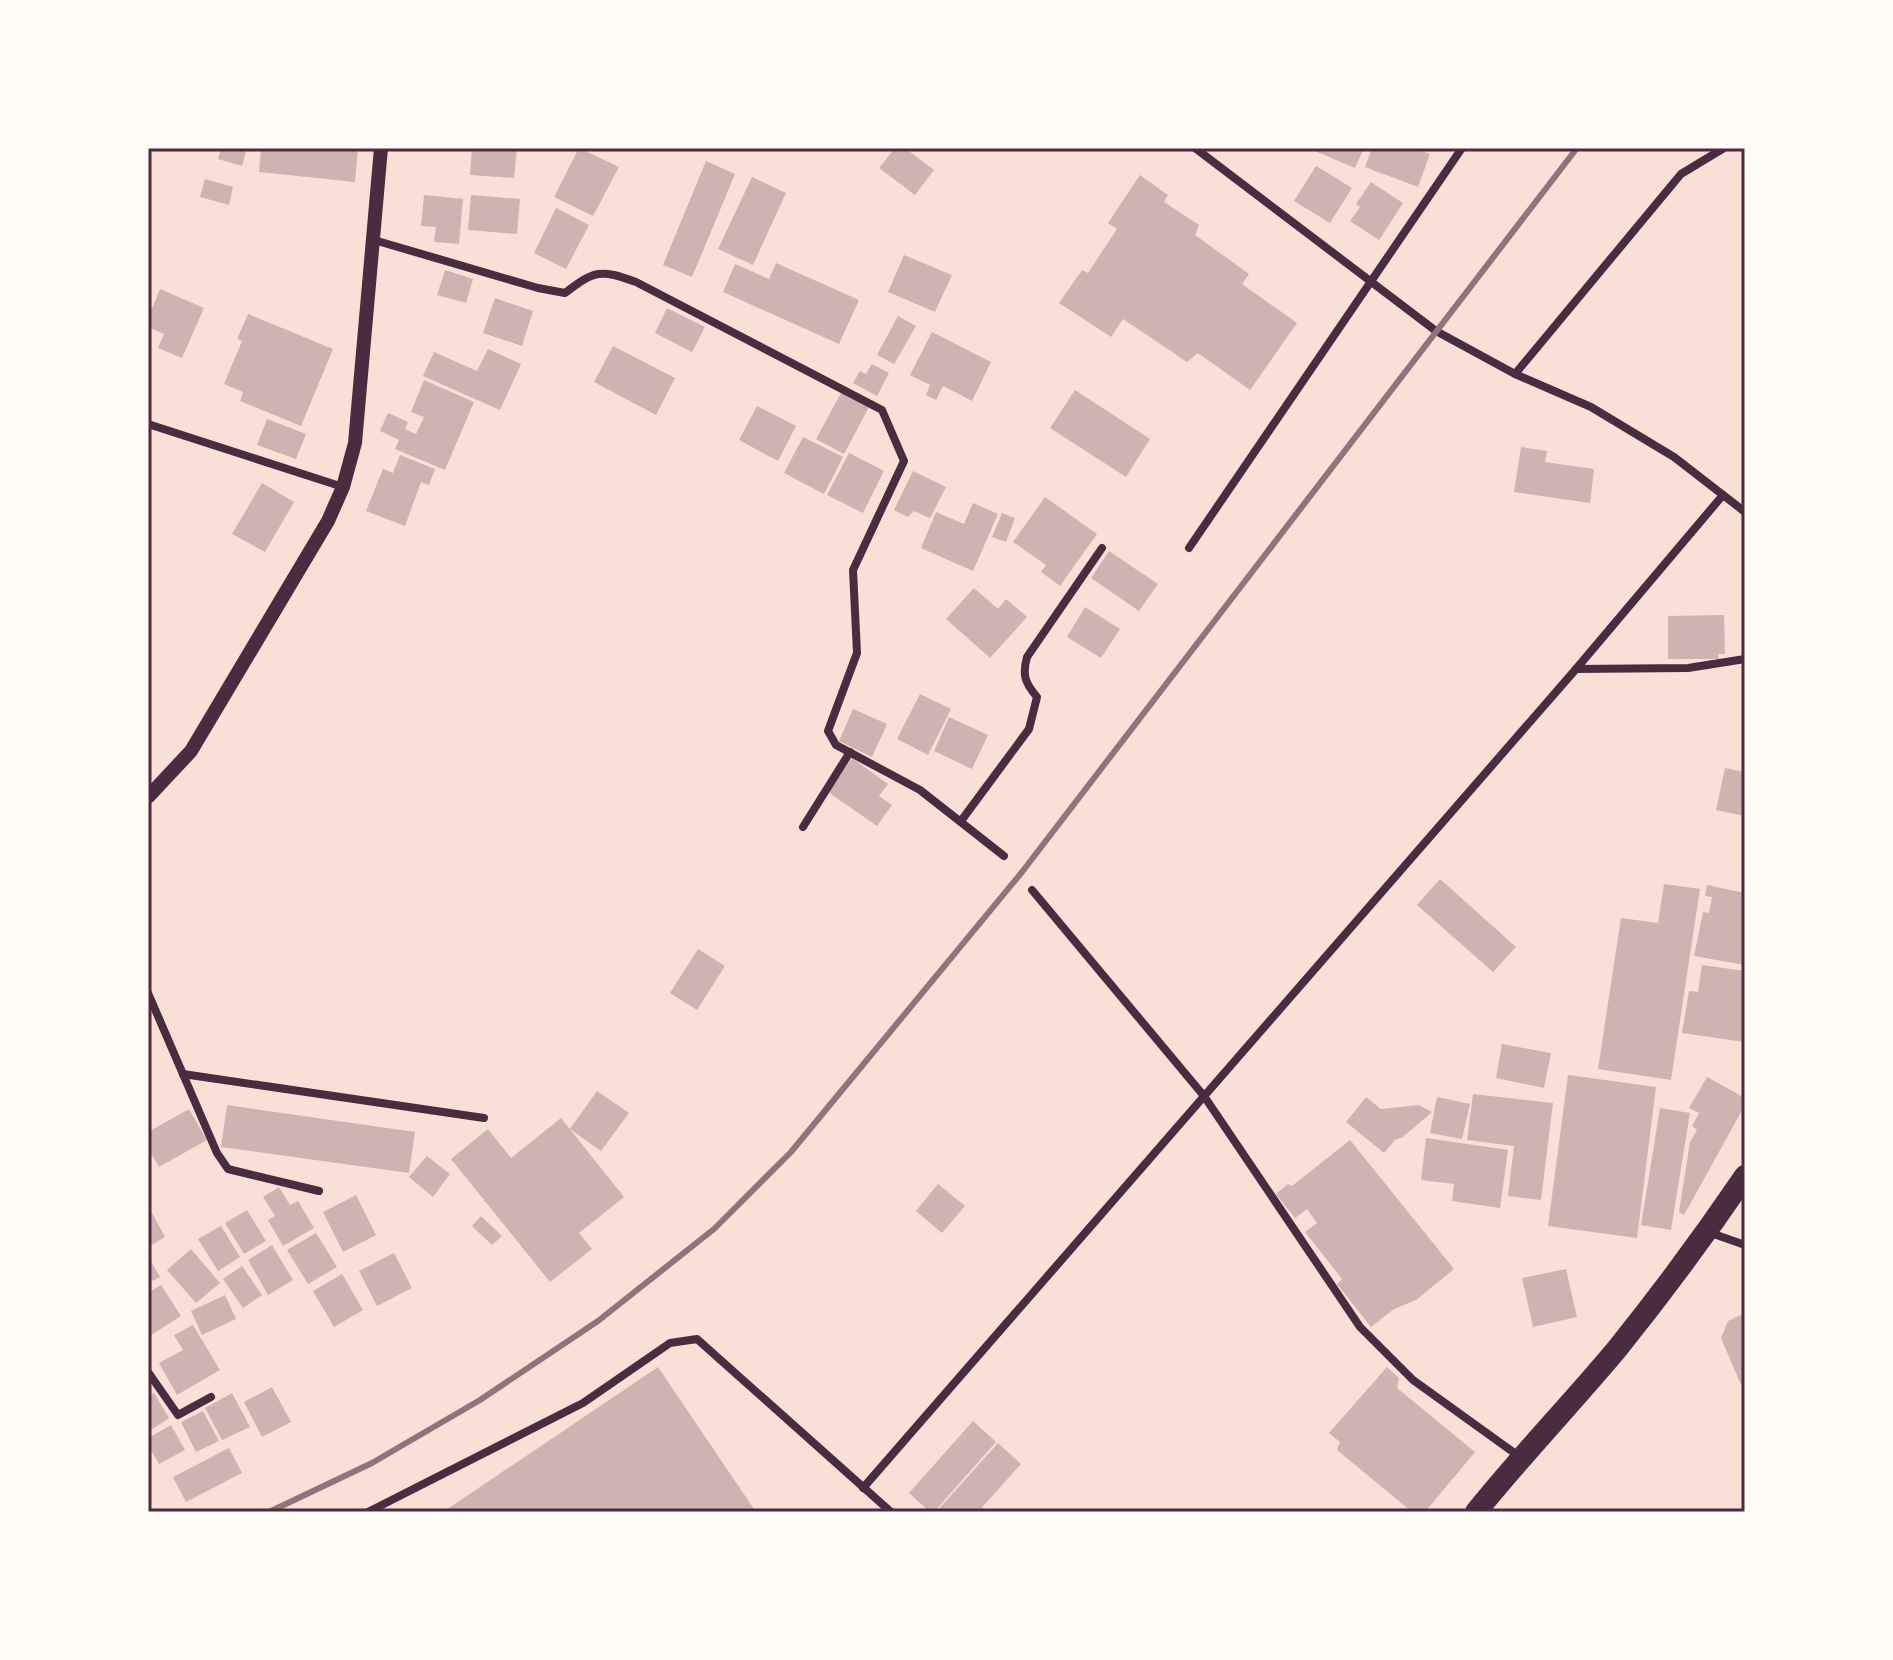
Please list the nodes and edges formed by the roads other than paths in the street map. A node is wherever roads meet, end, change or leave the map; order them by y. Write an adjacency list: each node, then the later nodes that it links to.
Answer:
1 (381, 148): 5 (street)
2 (1195, 148): 6 (street)
3 (1462, 148): 6 (street)
4 (1724, 148): 7 (street)
5 (374, 240): 9 (street); 16 (street)
6 (1371, 283): 7 (street); 13 (street)
7 (1515, 374): 10 (street)
8 (148, 424): 9 (street)
9 (343, 487): 17 (street)
10 (1723, 495): 11 (street); 15 (street)
11 (1745, 512)
12 (1102, 548): 18 (street)
13 (1189, 548)
14 (1745, 659): 15 (street)
15 (1576, 669): 24 (street)
16 (850, 752): 18 (street); 19 (street)
17 (148, 797)
18 (961, 821): 20 (street)
19 (803, 827)
20 (1004, 856)
21 (1032, 890): 24 (street)
22 (148, 993): 23 (street)
23 (183, 1074): 25 (street); 27 (street)
24 (1204, 1096): 32 (street); 33 (street)
25 (484, 1118)
26 (1745, 1176): 28 (highway)
27 (319, 1191)
28 (1707, 1232): 29 (street); 32 (highway)
29 (1745, 1245)
30 (148, 1372): 31 (street)
31 (211, 1397)
32 (1520, 1457): 36 (highway)
33 (863, 1488): 34 (street); 35 (street)
34 (368, 1512)
35 (891, 1512)
36 (1476, 1512)

